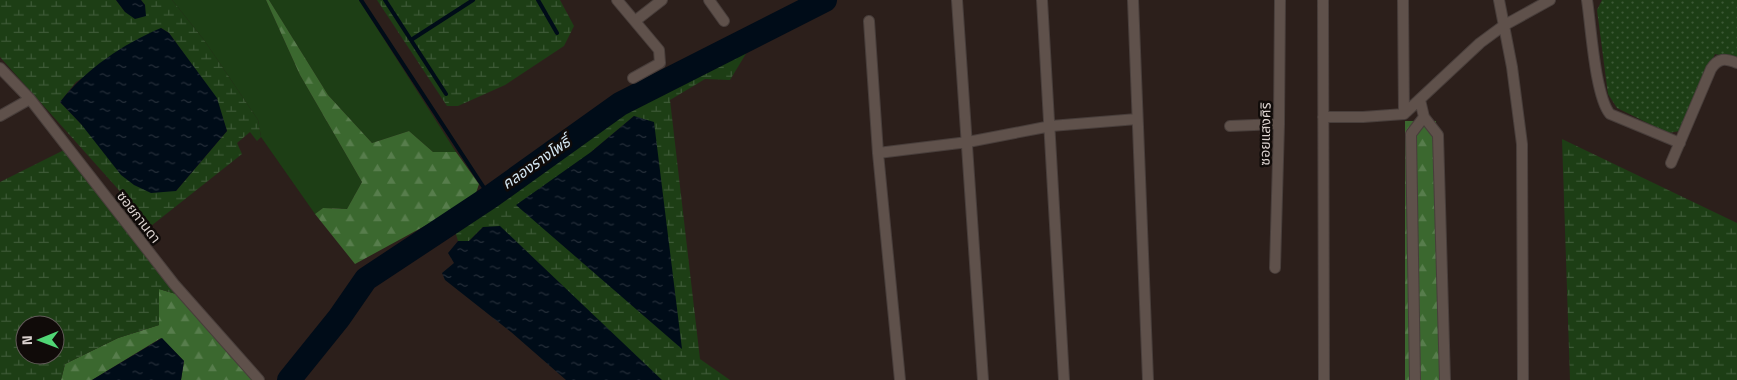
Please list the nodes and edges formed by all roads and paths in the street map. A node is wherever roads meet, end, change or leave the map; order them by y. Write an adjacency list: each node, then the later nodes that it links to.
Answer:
1 (617, 0): 13 (street)
2 (662, 0): 13 (street)
3 (709, 0): 14 (street)
4 (957, 0): 30 (street)
5 (1042, 0): 28 (street)
6 (1133, 0): 26 (street)
7 (1280, 0): 27 (street, ซอยแสงศิริ)
8 (1323, 0): 25 (street)
9 (1403, 0): 22 (street)
10 (1499, 0): 16 (street)
11 (1550, 0): 16 (street)
12 (1588, 0): 31 (street)
13 (635, 21): 19 (street)
14 (724, 21)
15 (869, 21): 32 (street)
16 (1503, 26): 21 (street); 43 (street)
17 (1737, 63): 31 (street)
18 (0, 68): 20 (street, ซอยกานดา)
19 (633, 78)
20 (30, 99): 23 (street); 35 (street, ซอยกานดา)
21 (1420, 100): 22 (street); 24 (street)
22 (1404, 114): 25 (street)
23 (0, 116)
24 (1424, 116): 41 (street); 42 (street)
25 (1323, 117): 40 (street)
26 (1137, 119): 28 (street); 39 (street)
27 (1280, 124): 29 (street); 34 (street, ซอยแสงศิริ)
28 (1051, 126): 30 (street); 38 (street)
29 (1230, 126)
30 (968, 142): 32 (street); 37 (street)
31 (1680, 143): 33 (street)
32 (878, 153): 36 (street)
33 (1671, 163)
34 (1275, 268)
35 (256, 377)
36 (900, 380)
37 (983, 380)
38 (1064, 380)
39 (1148, 380)
40 (1324, 380)
41 (1415, 380)
42 (1445, 380)
43 (1523, 380)

